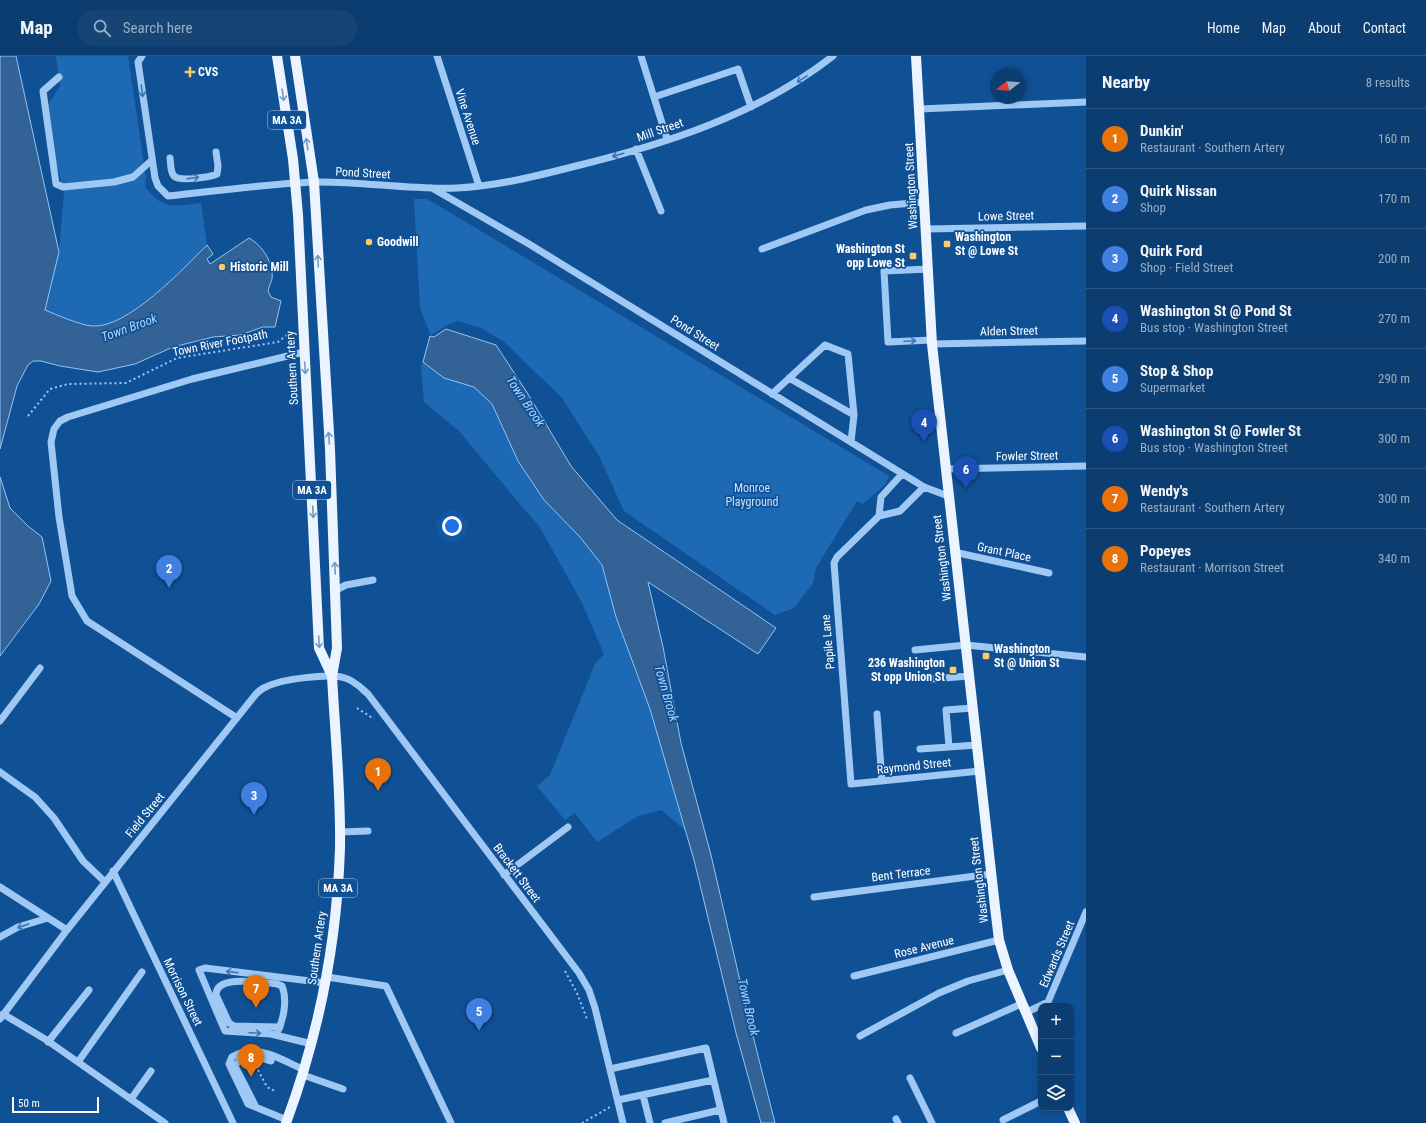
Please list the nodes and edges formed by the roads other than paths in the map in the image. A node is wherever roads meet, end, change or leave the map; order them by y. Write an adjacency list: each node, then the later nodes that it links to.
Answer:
1 (142, 56): 17 (street, one-way to 17)
2 (277, 56): 19 (main road, Southern Artery / MA 3A, one-way to 19)
3 (295, 56): 18 (main road, Southern Artery / MA 3A, one-way to 3)
4 (437, 56): 20 (street, Vine Avenue)
5 (641, 56): 9 (street)
6 (833, 56): 11 (street, Mill Street, one-way to 11)
7 (916, 56): 12 (main road, Washington Street)
8 (59, 77): 17 (street)
9 (654, 97): 11 (street); 13 (street)
10 (1086, 102): 12 (street)
11 (751, 107): 13 (street, Mill Street)
12 (920, 109): 22 (main road, Washington Street)
13 (667, 139): 14 (street, Mill Street)
14 (636, 149): 20 (street, Mill Street, one-way to 20); 23 (street)
15 (216, 152): 16 (street, one-way to 15)
16 (170, 158)
17 (152, 160): 19 (street, Pond Street)
18 (314, 182): 19 (street, Pond Street); 21 (street, Pond Street); 44 (main road, Southern Artery / MA 3A, one-way to 18)
19 (295, 184): 30 (main road, Southern Artery / MA 3A)
20 (479, 186): 21 (street, Pond Street)
21 (430, 187): 32 (street, Pond Street)
22 (925, 202): 25 (main road, Washington Street); 26 (street)
23 (661, 211)
24 (1086, 226): 25 (street, Lowe Street)
25 (927, 229): 27 (main road, Washington Street)
26 (762, 249)
27 (929, 269): 29 (main road, Washington Street); 29 (street, Alden Street, one-way to 29)
28 (1086, 341): 29 (street, Alden Street)
29 (932, 342): 36 (main road, Washington Street)
30 (304, 352): 49 (main road, Southern Artery / MA 3A, one-way to 49); 54 (street)
31 (789, 378): 32 (street); 33 (street); 33 (street)
32 (772, 394): 34 (street, Pond Street)
33 (854, 415): 34 (street)
34 (851, 442): 37 (street, Pond Street)
35 (1086, 466): 36 (street, Fowler Street)
36 (945, 469): 39 (main road, Washington Street)
37 (902, 474): 38 (street, Pond Street); 40 (street)
38 (924, 487): 39 (street, Pond Street); 40 (street)
39 (948, 496): 41 (main road, Washington Street)
40 (879, 516): 62 (street, Papile Lane)
41 (954, 552): 42 (street, Grant Place); 45 (main road, Washington Street)
42 (1049, 573)
43 (373, 580): 44 (street)
44 (336, 590): 49 (main road, Southern Artery / MA 3A)
45 (966, 645): 46 (street); 47 (street); 50 (main road, Washington Street)
46 (915, 650)
47 (1086, 657)
48 (40, 668): 55 (street)
49 (332, 676): 54 (street, Field Street); 65 (main road, Southern Artery / MA 3A); 68 (street, Brackett Street)
50 (969, 676): 51 (street); 52 (main road, Washington Street)
51 (932, 679)
52 (973, 708): 56 (main road, Washington Street); 57 (street)
53 (877, 714): 61 (street)
54 (237, 718): 66 (street, Field Street)
55 (0, 721)
56 (977, 745): 57 (street); 59 (main road, Washington Street)
57 (949, 747): 58 (street)
58 (920, 749)
59 (980, 771): 61 (street, Raymond Street); 67 (main road, Washington Street)
60 (0, 772): 69 (street)
61 (882, 780): 62 (street, Raymond Street)
62 (851, 784)
63 (568, 827): 68 (street)
64 (368, 831): 65 (street)
65 (340, 832): 81 (main road, Southern Artery / MA 3A)
66 (113, 872): 69 (street, Field Street); 111 (street, Morrison Street)
67 (991, 874): 71 (street, Bent Terrace); 76 (main road, Washington Street)
68 (504, 875): 95 (street, Brackett Street)
69 (105, 882): 74 (street, Field Street)
70 (0, 887): 73 (street)
71 (814, 897)
72 (1086, 912): 85 (street, Edwards Street)
73 (48, 918): 74 (street); 75 (street, one-way to 75)
74 (67, 930): 86 (street, Field Street)
75 (0, 938)
76 (999, 940): 77 (main road, Washington Street); 79 (street, Rose Avenue)
77 (1008, 970): 84 (main road, Washington Street); 90 (street)
78 (142, 972): 94 (street)
79 (854, 976)
80 (283, 978): 81 (street); 82 (street); 89 (street, one-way to 89)
81 (327, 980): 93 (main road, Southern Artery / MA 3A); 112 (street)
82 (282, 986): 87 (street); 87 (street)
83 (89, 990): 92 (street)
84 (1021, 1004): 85 (main road, Washington Street); 88 (street)
85 (1025, 1013): 91 (main road, Washington Street)
86 (2, 1016): 92 (street, Field Street)
87 (280, 1027): 89 (street)
88 (956, 1033)
89 (276, 1035): 93 (street)
90 (860, 1036)
91 (1038, 1041)
92 (48, 1042): 94 (street, Field Street)
93 (312, 1044): 97 (main road, Southern Artery / MA 3A)
94 (78, 1062): 102 (street, Field Street)
95 (610, 1069): 99 (street); 103 (street, Brackett Street)
96 (151, 1071): 102 (street)
97 (304, 1072): 100 (street); 108 (main road, Southern Artery / MA 3A); 108 (street)
98 (910, 1078): 117 (street)
99 (713, 1080): 101 (street); 105 (street)
100 (343, 1089)
101 (643, 1095): 103 (street); 114 (street)
102 (131, 1100): 110 (street, Field Street)
103 (618, 1100): 113 (street, Brackett Street)
104 (1038, 1102): 107 (street)
105 (720, 1110): 115 (street); 116 (street)
106 (1069, 1111): 109 (main road)
107 (1003, 1120)
108 (286, 1122)
109 (1072, 1122)
110 (165, 1123)
111 (233, 1123)
112 (451, 1123)
113 (623, 1123)
114 (650, 1123)
115 (665, 1123)
116 (724, 1123)
117 (932, 1123)

